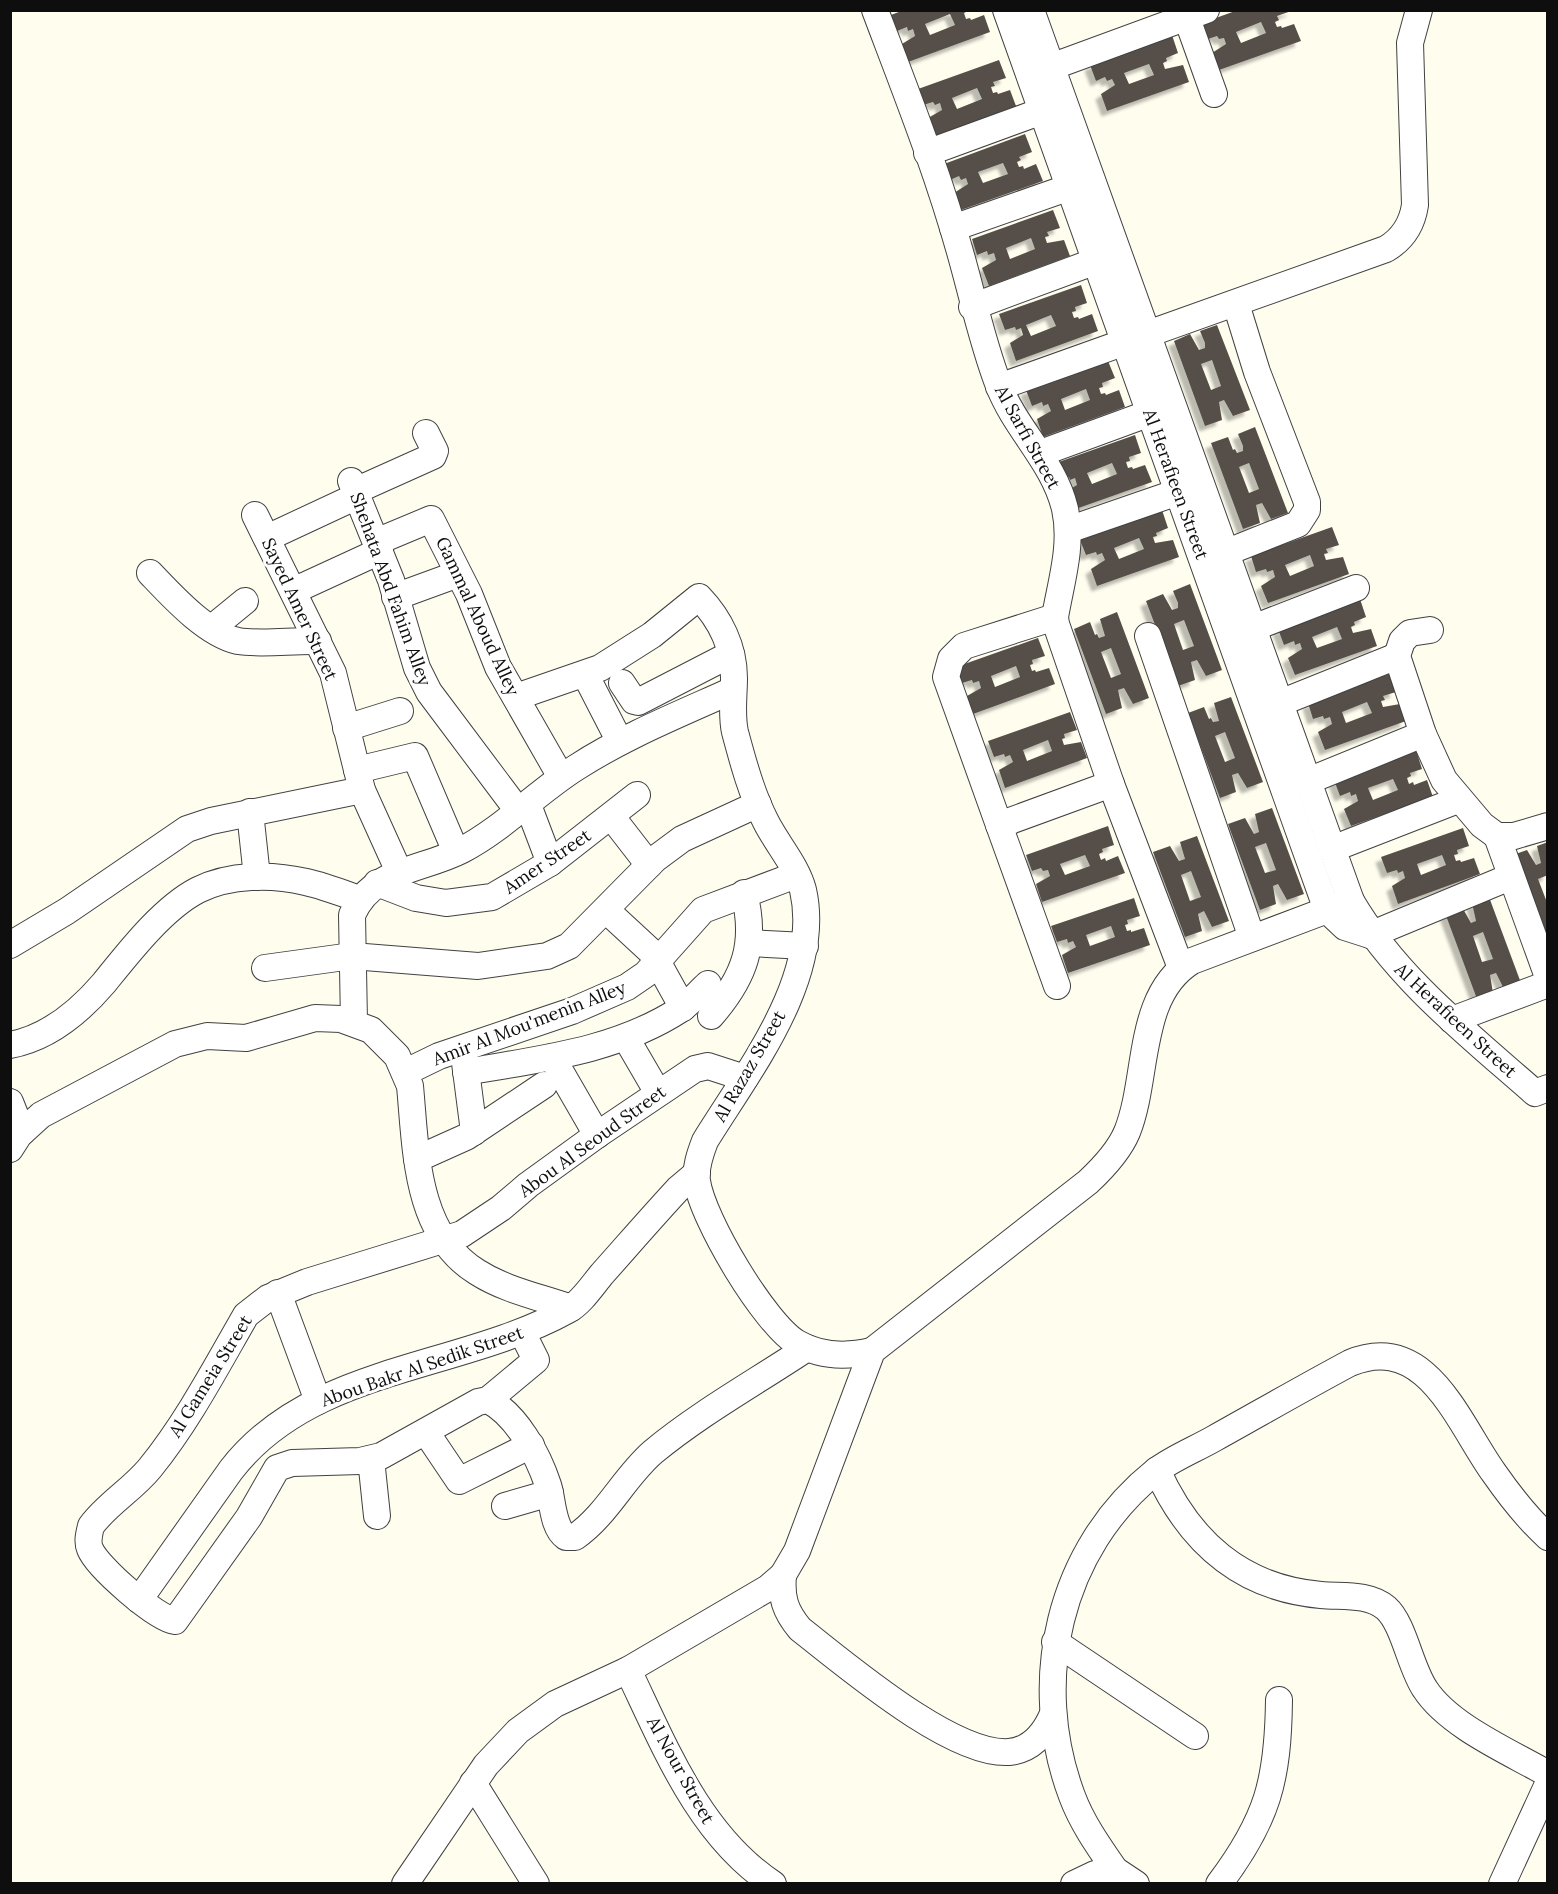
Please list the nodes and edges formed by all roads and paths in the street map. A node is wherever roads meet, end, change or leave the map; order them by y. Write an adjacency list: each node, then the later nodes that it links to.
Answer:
1 (875, 10): 9 (street, Al Sarfi Street)
2 (1006, 10): 5 (street, Al Herafieen Street)
3 (1419, 10): 13 (street)
4 (1193, 13): 6 (street); 7 (street)
5 (1028, 25): 6 (street, Al Herafieen Street); 8 (street, Al Herafieen Street)
6 (1051, 67): 15 (street, Al Herafieen Street)
7 (1214, 94)
8 (1042, 111): 9 (street); 10 (street, Al Herafieen Street)
9 (927, 153): 11 (street, Al Sarfi Street)
10 (1070, 187): 11 (street); 12 (street, Al Herafieen Street)
11 (952, 228): 14 (street, Al Sarfi Street)
12 (1096, 261): 14 (street); 15 (street, Al Herafieen Street)
13 (1236, 304): 15 (street); 26 (street)
14 (972, 307): 16 (street, Al Sarfi Street)
15 (1135, 337): 16 (street); 17 (street, Al Herafieen Street); 26 (street, Al Herafieen Street)
16 (999, 387): 19 (street, Al Sarfi Street)
17 (1150, 413): 19 (street); 21 (street, Al Herafieen Street)
18 (426, 433): 20 (street)
19 (1041, 453): 23 (street, Al Sarfi Street)
20 (355, 490): 24 (street); 25 (street, Shehata Abd Fahim Alley)
21 (1178, 492): 23 (street); 74 (street, Al Herafieen Street)
22 (255, 515): 24 (street, Sayed Amer Street)
23 (1068, 530): 33 (street, Al Sarfi Street)
24 (267, 538): 30 (street, Sayed Amer Street)
25 (378, 547): 28 (street, Gammal Aboud Alley); 30 (street); 31 (street, Shehata Abd Fahim Alley)
26 (1225, 552): 35 (street, Al Herafieen Street)
27 (150, 573): 34 (street)
28 (458, 574): 31 (street); 44 (street, Gammal Aboud Alley)
29 (1356, 588): 35 (street)
30 (293, 591): 38 (street, Sayed Amer Street)
31 (395, 597): 57 (street, Shehata Abd Fahim Alley)
32 (245, 601): 34 (street)
33 (1055, 617): 53 (street); 60 (street)
34 (212, 628): 38 (street)
35 (1253, 628): 45 (street, Al Herafieen Street)
36 (1430, 630): 40 (street)
37 (1148, 636): 76 (street)
38 (318, 641): 47 (street, Sayed Amer Street)
39 (731, 654): 41 (street, Al Razaz Street); 42 (street); 43 (street, Al Razaz Street)
40 (1397, 657): 45 (street); 48 (street)
41 (585, 674): 44 (street); 49 (street)
42 (622, 683)
43 (733, 690): 49 (street); 56 (street, Al Razaz Street)
44 (516, 697): 50 (street, Gammal Aboud Alley)
45 (1280, 703): 52 (street, Al Herafieen Street)
46 (400, 711): 47 (street)
47 (346, 728): 51 (street, Sayed Amer Street)
48 (1423, 734): 52 (street); 55 (street)
49 (620, 742): 50 (street)
50 (561, 777): 57 (street)
51 (360, 780): 58 (street); 64 (street); 70 (street, Sayed Amer Street)
52 (1308, 781): 63 (street, Al Herafieen Street)
53 (1111, 783): 60 (street); 84 (street)
54 (637, 795): 59 (street, Amer Street)
55 (1458, 800): 62 (street); 63 (street)
56 (758, 804): 66 (street); 67 (street, Al Razaz Street)
57 (524, 808): 64 (street); 65 (street, Shehata Abd Fahim Alley)
58 (250, 812): 68 (street); 78 (street)
59 (611, 816): 65 (street, Amer Street); 66 (street)
60 (999, 825): 87 (street)
61 (1548, 826): 62 (street)
62 (1497, 836): 69 (street)
63 (1332, 849): 72 (street, Al Herafieen Street)
64 (456, 852): 70 (street)
65 (550, 863): 70 (street, Amer Street)
66 (649, 865): 73 (street)
67 (796, 875): 71 (street, Amir Al Mou'menin Alley); 79 (street, Al Razaz Street)
68 (256, 877): 70 (street, Amer Street); 93 (street, Amer Street)
69 (1510, 877): 75 (street); 82 (street)
70 (378, 885): 80 (street)
71 (744, 893): 77 (street); 81 (street, Amir Al Mou'menin Alley)
72 (1351, 901): 74 (street); 75 (street, Al Herafieen Street)
73 (606, 910): 80 (street); 81 (street)
74 (1327, 910): 75 (street); 76 (street)
75 (1370, 934): 90 (street, Al Herafieen Street)
76 (1252, 938): 84 (street)
77 (749, 943): 79 (street); 89 (street)
78 (10, 945)
79 (805, 946): 97 (street, Al Razaz Street)
80 (352, 956): 83 (street); 91 (street)
81 (658, 960): 88 (street); 95 (street, Amir Al Mou'menin Alley)
82 (1545, 963)
83 (265, 968)
84 (1181, 968): 112 (street)
85 (708, 984): 88 (street)
86 (1548, 984): 90 (street)
87 (1057, 986)
88 (683, 1008): 92 (street)
89 (711, 1016)
90 (1452, 1020): 100 (street, Al Herafieen Street)
91 (354, 1022): 96 (street); 104 (street)
92 (626, 1038): 94 (street); 99 (street)
93 (10, 1046)
94 (552, 1057): 95 (street); 103 (street)
95 (465, 1059): 96 (street, Amir Al Mou'menin Alley); 102 (street)
96 (406, 1072): 105 (street)
97 (744, 1078): 99 (street, Abou Al Seoud Street); 106 (street, Al Razaz Street)
98 (544, 1085): 102 (street)
99 (657, 1093): 103 (street, Abou Al Seoud Street)
100 (1543, 1096)
101 (10, 1102): 104 (street)
102 (474, 1132): 105 (street)
103 (597, 1136): 107 (street, Abou Al Seoud Street)
104 (15, 1140)
105 (417, 1159): 107 (street)
106 (697, 1173): 109 (street, Abou Bakr Al Sedik Street); 111 (street, Al Razaz Street)
107 (447, 1241): 108 (street, Al Gameia Street); 109 (street)
108 (278, 1293): 114 (street); 124 (street, Al Gameia Street)
109 (571, 1308): 110 (street, Abou Bakr Al Sedik Street)
110 (522, 1332): 113 (street); 114 (street, Abou Bakr Al Sedik Street)
111 (807, 1348): 112 (street, Al Razaz Street); 119 (street)
112 (872, 1351): 123 (street)
113 (488, 1400): 115 (street); 116 (street)
114 (318, 1401): 124 (street, Abou Bakr Al Sedik Street)
115 (426, 1432): 116 (street); 117 (street)
116 (531, 1445): 119 (street)
117 (371, 1459): 121 (street); 124 (street)
118 (1157, 1470): 122 (street); 125 (street); 130 (street)
119 (550, 1494): 120 (street)
120 (506, 1506)
121 (377, 1516)
122 (1548, 1537)
123 (783, 1575): 126 (street); 128 (street)
124 (139, 1600)
125 (1055, 1642): 128 (street); 129 (street)
126 (628, 1670): 131 (street); 136 (street, Al Nour Street)
127 (1279, 1700): 138 (street)
128 (1052, 1716): 133 (street)
129 (1195, 1736)
130 (1548, 1773)
131 (473, 1783): 134 (street); 135 (street)
132 (1548, 1784): 139 (street)
133 (1126, 1877): 137 (street)
134 (405, 1884)
135 (536, 1884)
136 (773, 1884)
137 (1074, 1884)
138 (1219, 1884)
139 (1502, 1884)

